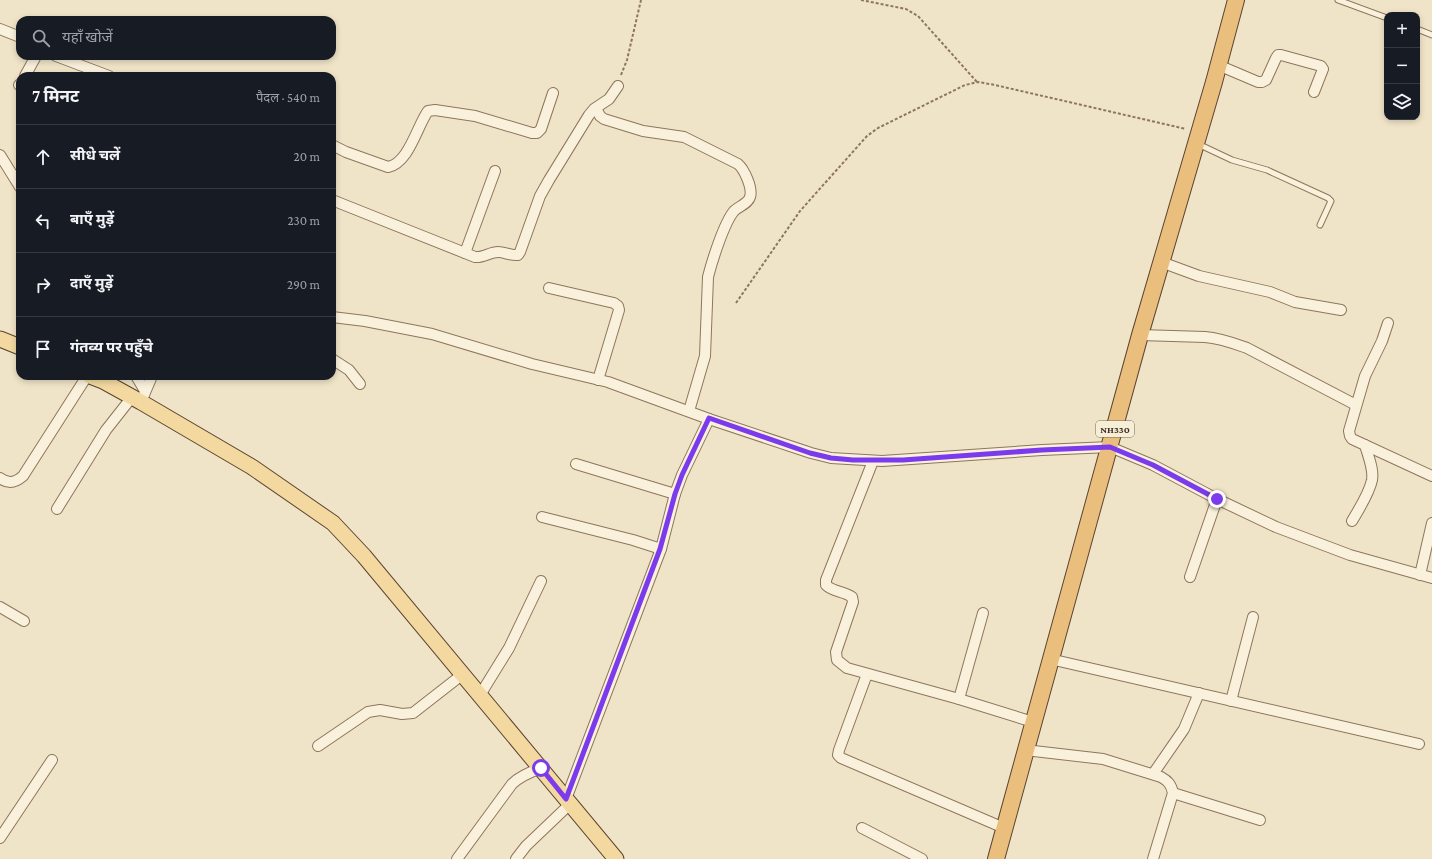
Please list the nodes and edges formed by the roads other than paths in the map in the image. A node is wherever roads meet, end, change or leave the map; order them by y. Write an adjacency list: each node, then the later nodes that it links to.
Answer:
1 (1236, 0): 10 (highway, NH330)
2 (1338, 0): 3 (lane)
3 (1384, 17)
4 (0, 29): 6 (street)
5 (1420, 30): 7 (lane)
6 (16, 35)
7 (1432, 35)
8 (34, 60): 11 (street)
9 (67, 60): 12 (street)
10 (1218, 65): 14 (street); 17 (highway, NH330)
11 (27, 72)
12 (98, 72)
13 (618, 86): 16 (street)
14 (1314, 92)
15 (553, 93): 18 (street)
16 (596, 108): 24 (street); 42 (street)
17 (1197, 138): 23 (lane); 25 (highway, NH330)
18 (336, 147)
19 (0, 156): 21 (street)
20 (495, 171): 24 (street)
21 (16, 181)
22 (336, 202): 24 (street)
23 (1320, 226)
24 (465, 253)
25 (1161, 262): 27 (street); 30 (highway, NH330)
26 (549, 288): 38 (street)
27 (1341, 310)
28 (336, 317): 38 (street)
29 (1388, 323): 41 (street)
30 (1140, 336): 41 (street); 45 (highway, NH330)
31 (0, 339): 32 (main road)
32 (16, 345)
33 (336, 362): 39 (street)
34 (86, 380): 49 (street)
35 (99, 380): 40 (main road)
36 (137, 380): 40 (street)
37 (150, 380): 40 (street)
38 (598, 380): 42 (street)
39 (360, 384)
40 (139, 397): 52 (street); 65 (main road)
41 (1356, 405): 44 (street)
42 (689, 411): 43 (street)
43 (709, 418): 46 (street); 50 (street)
44 (1365, 446): 48 (street); 54 (street)
45 (1110, 447): 46 (street); 51 (street); 64 (highway, NH330)
46 (873, 461): 66 (street)
47 (576, 464): 50 (street)
48 (1432, 476)
49 (0, 478)
50 (675, 494): 56 (street)
51 (1217, 499): 57 (street); 58 (street)
52 (57, 510)
53 (542, 517): 56 (street)
54 (1352, 521)
55 (1432, 523): 58 (street)
56 (660, 549): 79 (street)
57 (1190, 577)
58 (1426, 577)
59 (541, 581): 68 (street)
60 (0, 607): 63 (street)
61 (983, 613): 69 (street)
62 (1253, 617): 70 (street)
63 (24, 621)
64 (1050, 659): 67 (street); 71 (highway, NH330)
65 (463, 674): 68 (main road); 73 (street)
66 (867, 674): 69 (street); 82 (street)
67 (1199, 693): 70 (street); 77 (street)
68 (480, 694): 76 (main road)
69 (959, 699): 71 (street)
70 (1231, 701): 72 (street)
71 (1033, 722): 74 (highway, NH330)
72 (1419, 744)
73 (318, 746)
74 (1025, 750): 77 (street); 82 (highway, NH330)
75 (52, 760): 83 (street)
76 (541, 768): 79 (main road); 86 (street)
77 (1153, 774): 78 (street)
78 (1173, 793): 80 (street); 85 (street)
79 (568, 801): 87 (street); 88 (main road)
80 (1260, 820)
81 (862, 828): 89 (street)
82 (1004, 828): 84 (highway, NH330)
83 (0, 838)
84 (999, 858)
85 (1156, 858)
86 (457, 859)
87 (516, 859)
88 (616, 859)
89 (922, 859)

